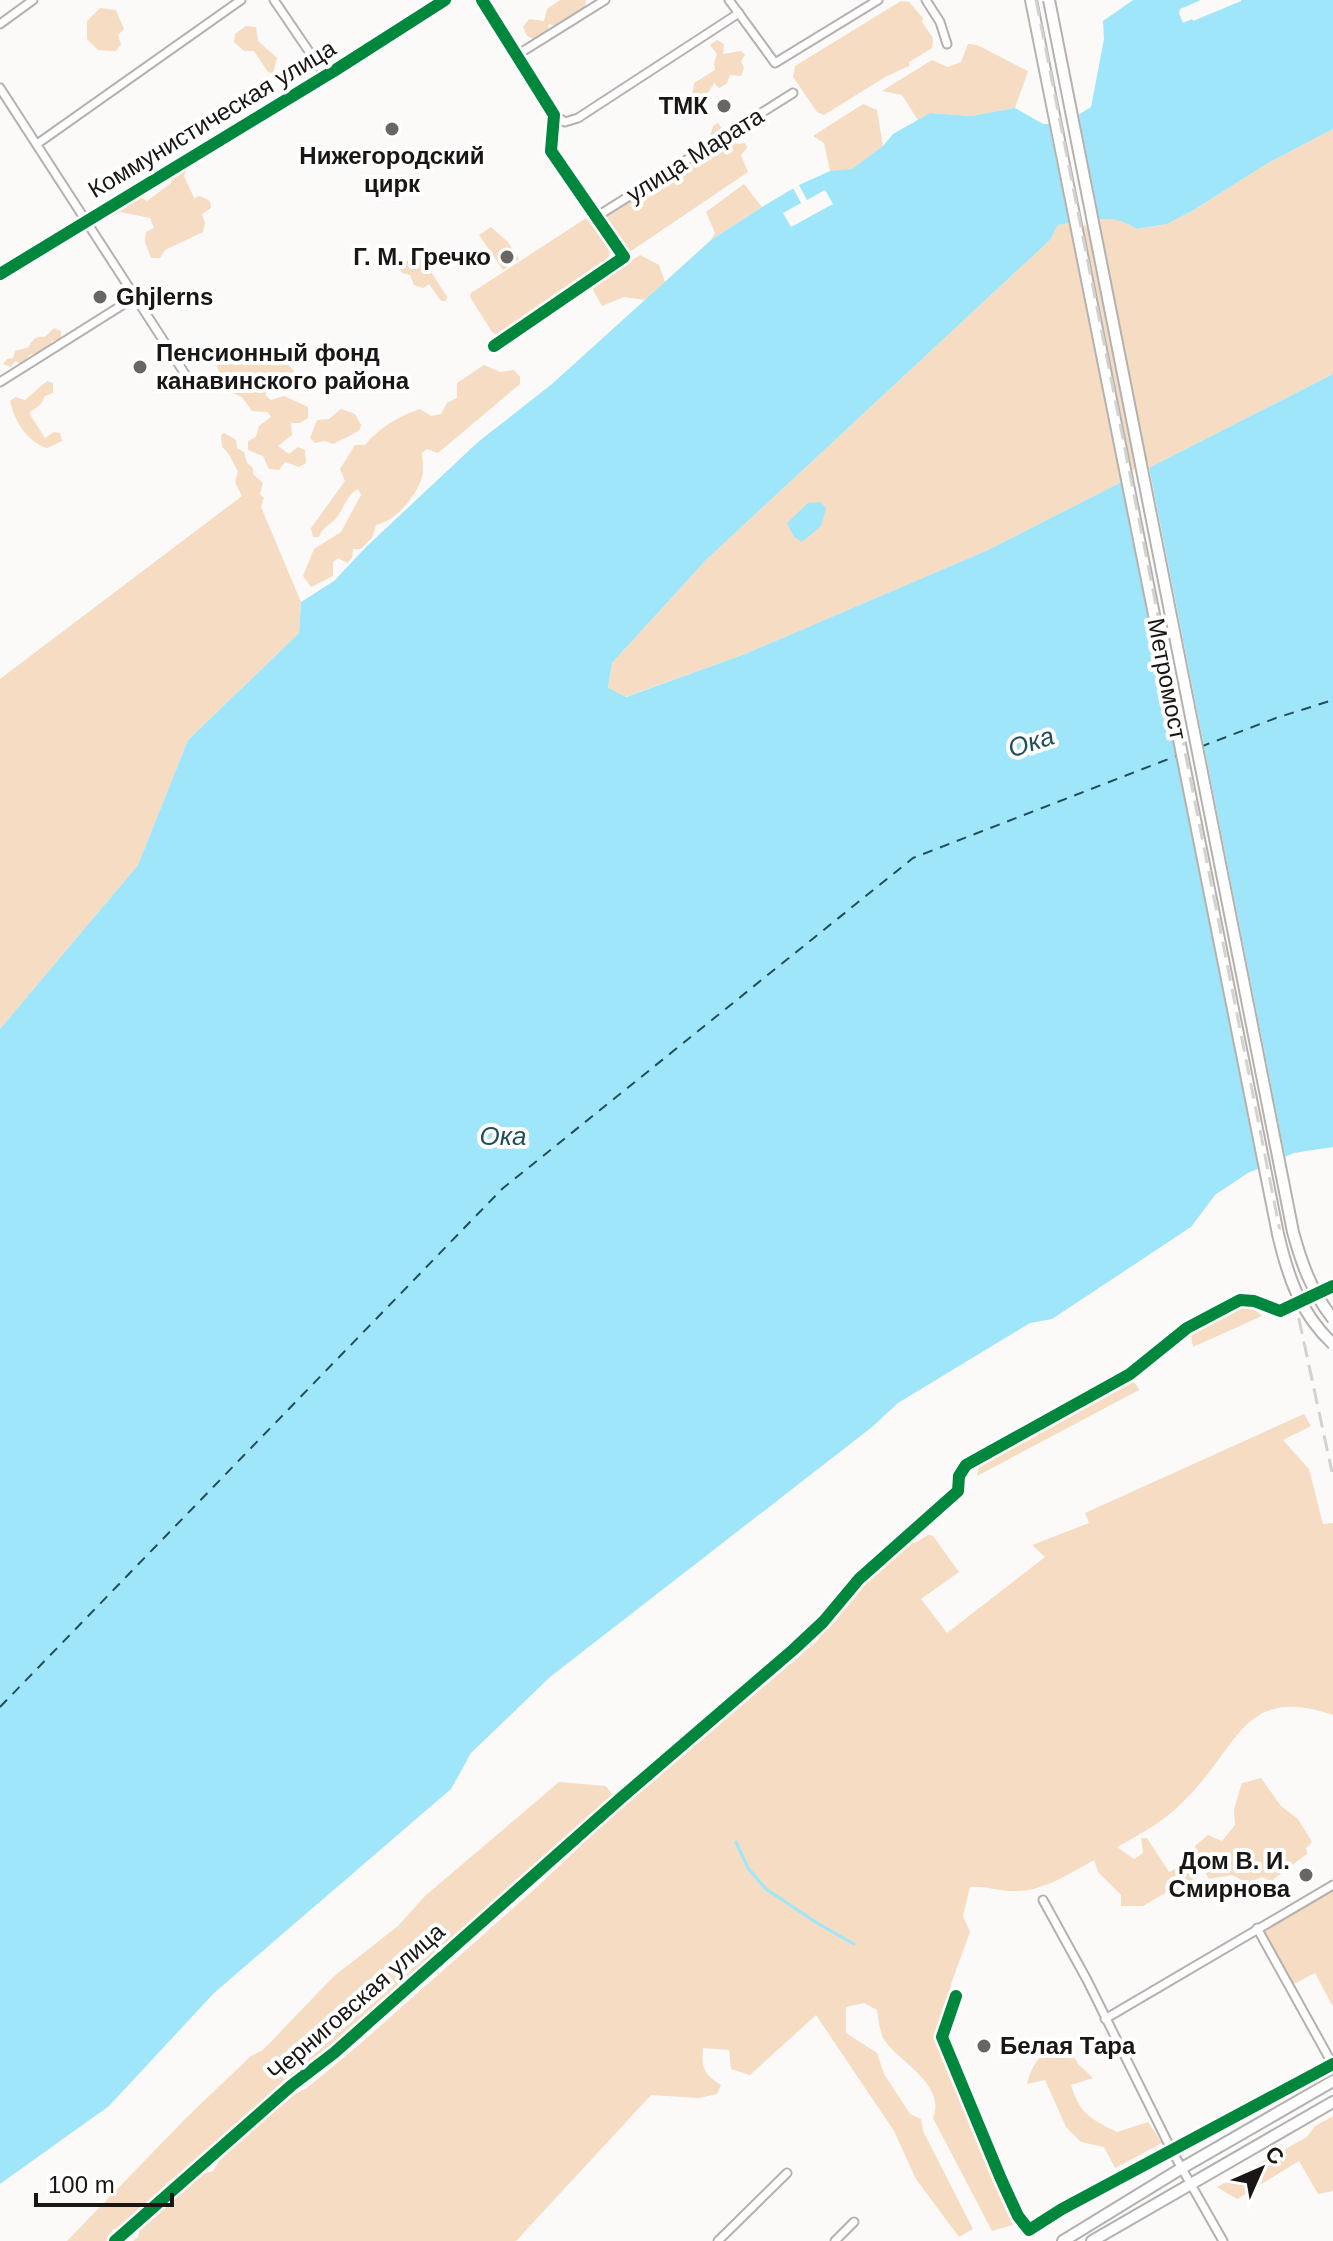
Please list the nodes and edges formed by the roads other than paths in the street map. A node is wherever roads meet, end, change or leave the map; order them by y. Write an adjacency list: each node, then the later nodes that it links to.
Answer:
1 (33, 0): 13 (street)
2 (241, 0): 20 (street)
3 (274, 0): 16 (street)
4 (444, 0): 16 (street, Коммунистическая улица)
5 (482, 0): 15 (street)
6 (605, 0): 15 (street)
7 (729, 0): 12 (street)
8 (878, 0): 12 (street)
9 (926, 0): 14 (street)
10 (1031, 0): 30 (main road, Метромост, bridge)
11 (1049, 0): 29 (main road, Метромост, bridge)
12 (739, 13): 19 (street)
13 (0, 24)
14 (947, 44)
15 (517, 55): 19 (street)
16 (325, 75): 22 (street, Коммунистическая улица)
17 (0, 88): 20 (street)
18 (793, 93): 21 (street, улица Марата)
19 (554, 115): 21 (street)
20 (37, 144): 22 (street)
21 (596, 217): 25 (street)
22 (87, 221): 23 (street, Коммунистическая улица); 24 (street)
23 (0, 274)
24 (135, 297): 26 (street); 27 (street)
25 (494, 346)
26 (185, 374)
27 (0, 382)
28 (1333, 1286): 45 (street, Черниговская улица)
29 (1333, 1319)
30 (1333, 1344)
31 (1333, 1885): 33 (street)
32 (1043, 1900): 35 (street)
33 (1257, 1928): 35 (street); 36 (street)
34 (956, 1996): 39 (street)
35 (1105, 2019): 39 (street)
36 (1333, 2064): 39 (street)
37 (1333, 2081): 40 (main road)
38 (1333, 2102): 42 (main road)
39 (1172, 2151): 40 (street)
40 (1182, 2168): 42 (street); 44 (main road)
41 (787, 2173): 46 (street)
42 (1191, 2184): 48 (main road); 49 (street)
43 (854, 2222): 47 (street)
44 (1065, 2240)
45 (115, 2241)
46 (718, 2241)
47 (835, 2241)
48 (1092, 2241)
49 (1223, 2241)

